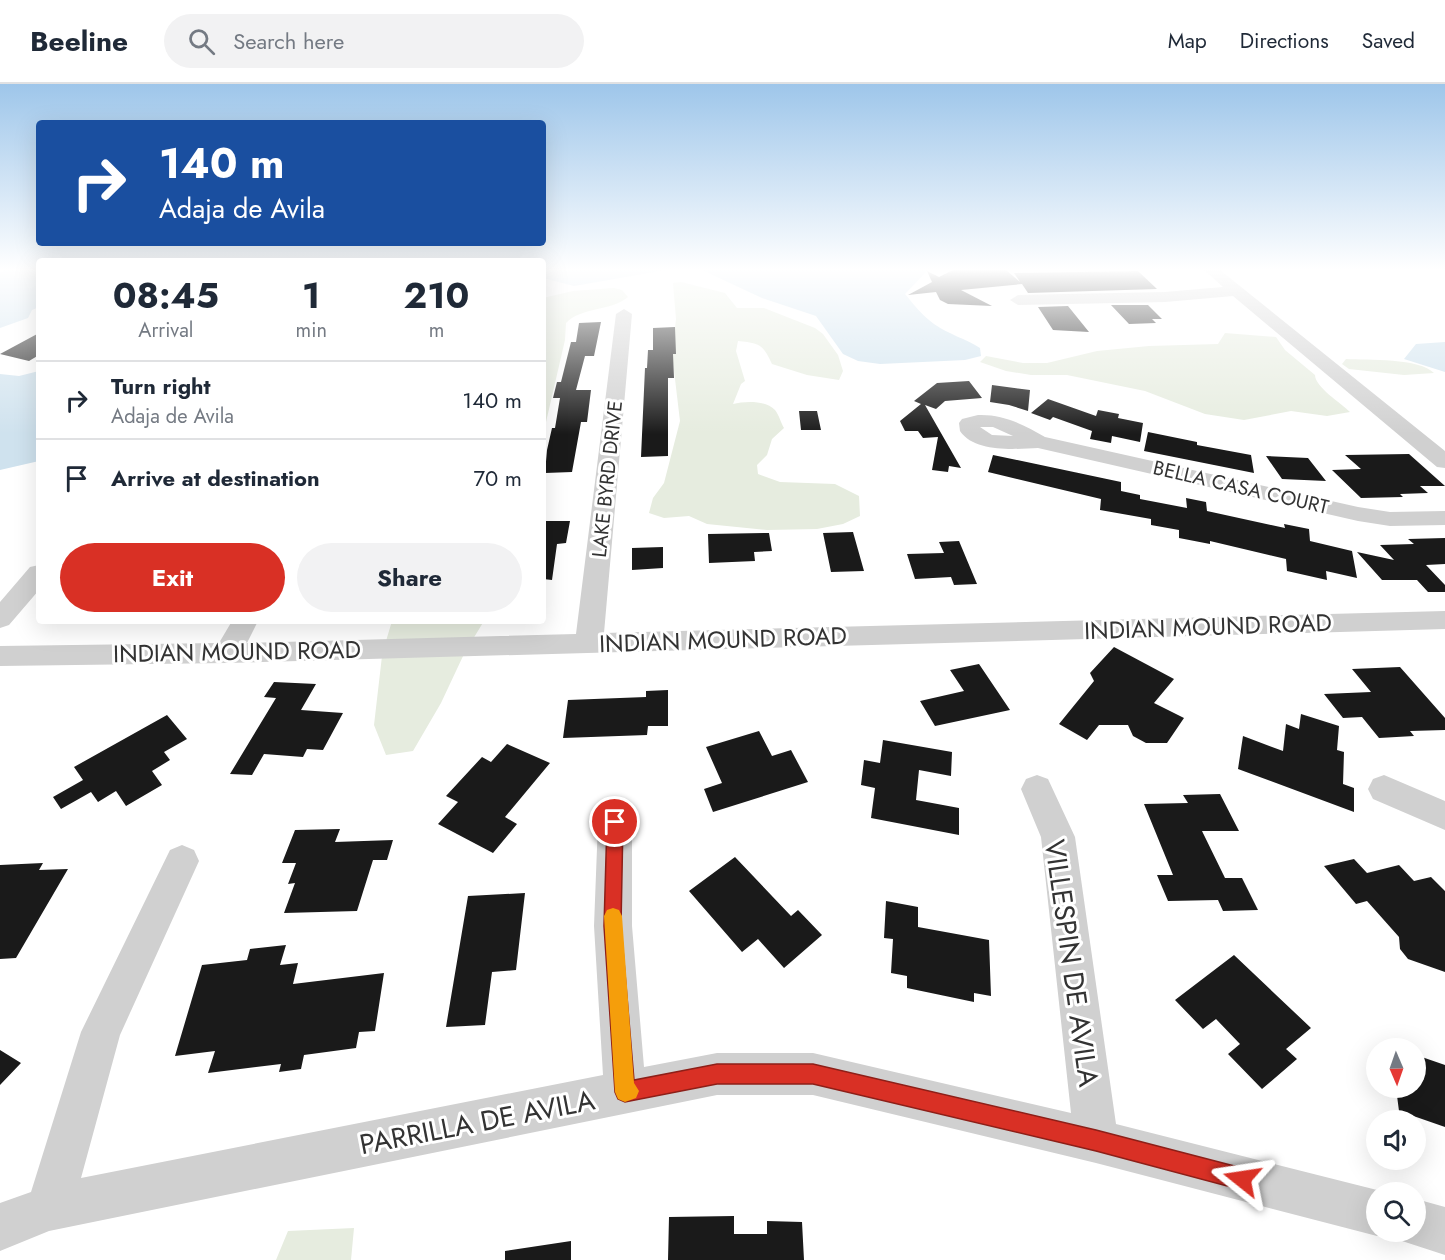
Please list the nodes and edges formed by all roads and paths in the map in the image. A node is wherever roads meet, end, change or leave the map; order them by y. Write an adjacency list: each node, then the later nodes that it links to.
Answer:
1 (623, 325): 10 (street, LAKE BYRD DRIVE)
2 (1278, 325): 4 (street)
3 (1038, 442): 5 (street, BELLA CASA COURT)
4 (1445, 462)
5 (1445, 518)
6 (36, 577): 7 (street)
7 (0, 619)
8 (1445, 620): 10 (street, INDIAN MOUND ROAD)
9 (243, 624): 11 (street)
10 (589, 643): 11 (street, INDIAN MOUND ROAD)
11 (227, 653): 12 (street, INDIAN MOUND ROAD)
12 (0, 656)
13 (1037, 789): 19 (street, VILLESPIN DE AVILA)
14 (1384, 789): 15 (street)
15 (1445, 816)
16 (615, 822): 18 (street)
17 (182, 861): 20 (street)
18 (625, 1092): 19 (street, PARRILLA DE AVILA); 20 (street, PARRILLA DE AVILA)
19 (1096, 1141): 21 (street, PARRILLA DE AVILA)
20 (49, 1208): 23 (street, PARRILLA DE AVILA)
21 (1366, 1210)
22 (1426, 1226): 24 (street)
23 (0, 1227)
24 (1445, 1231)

